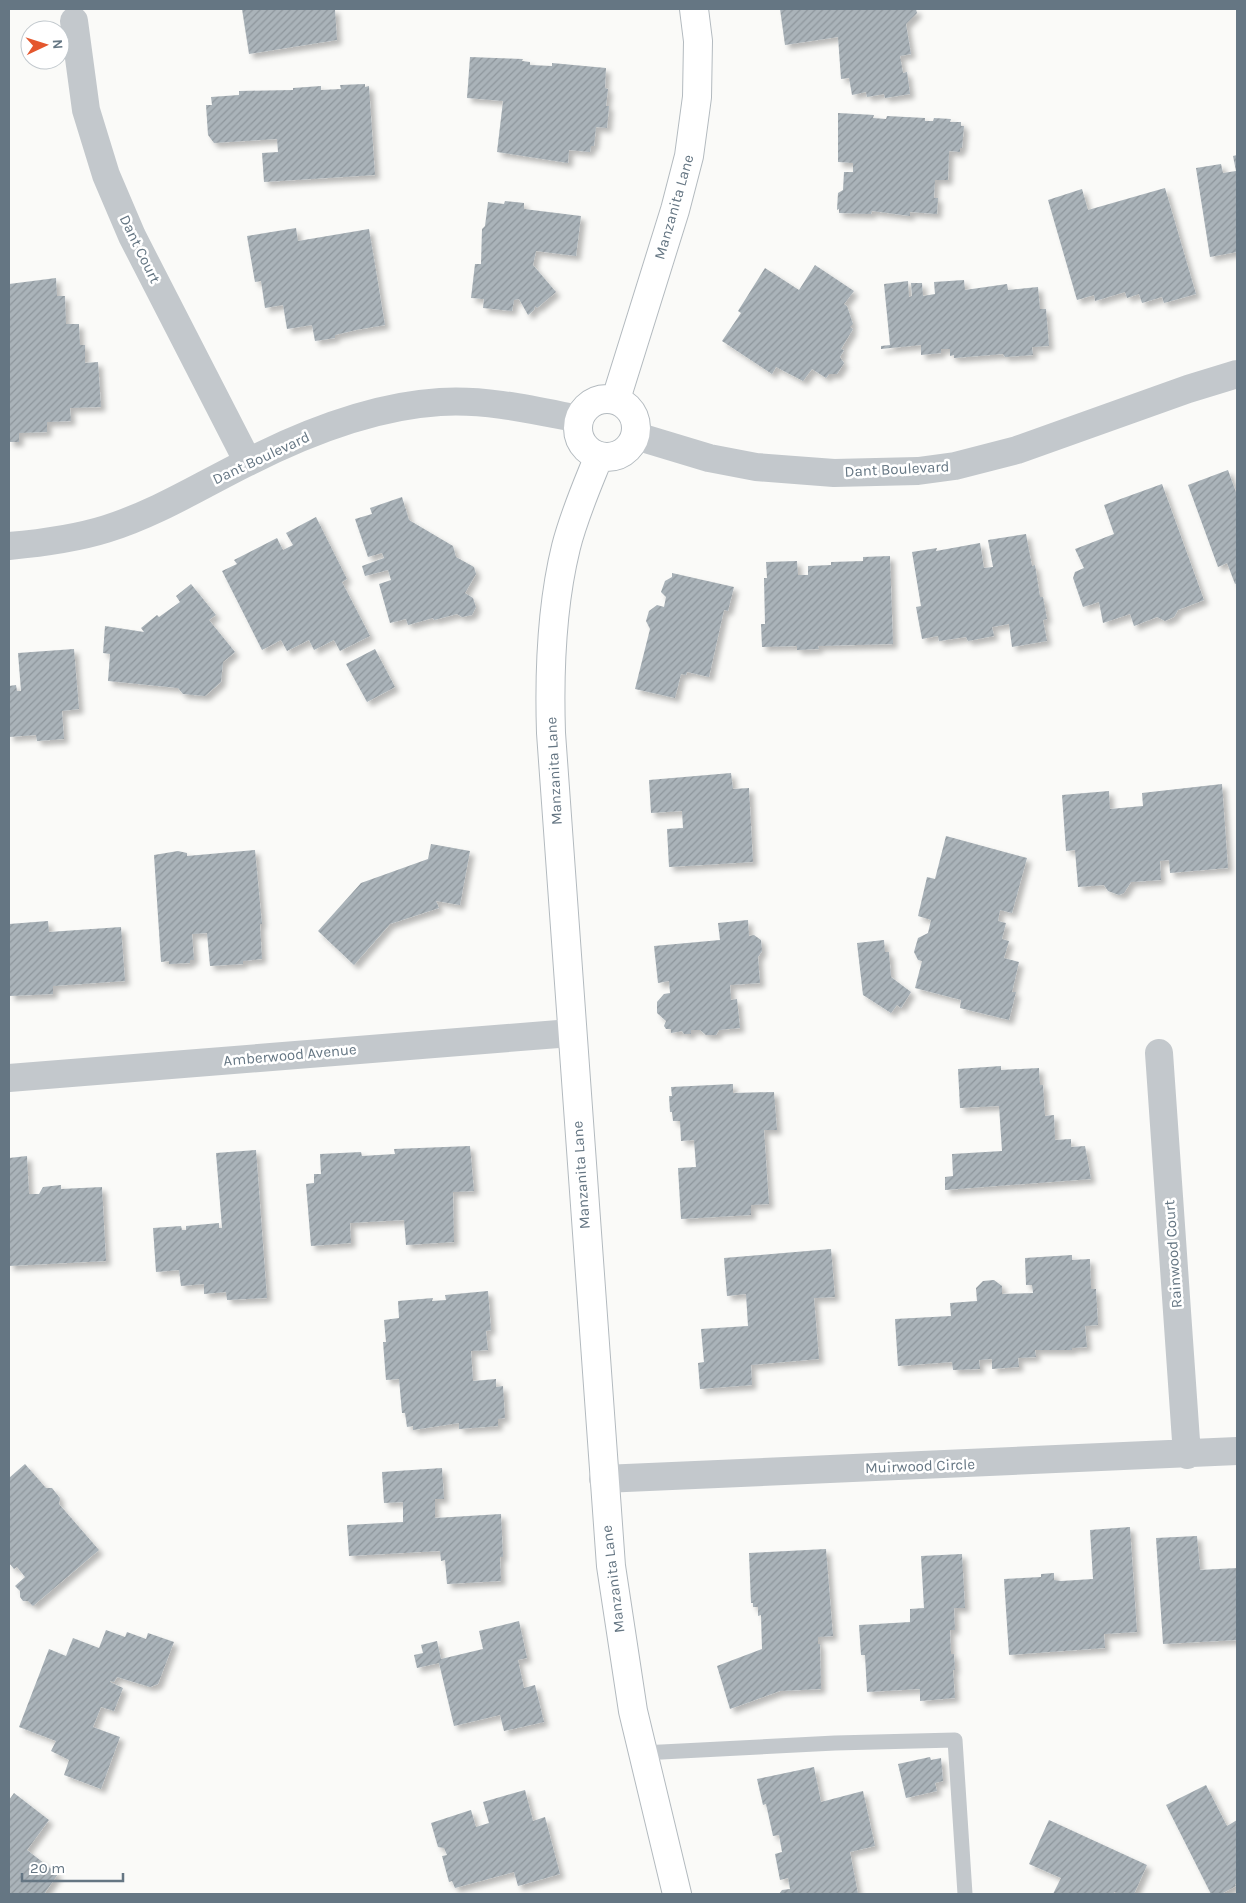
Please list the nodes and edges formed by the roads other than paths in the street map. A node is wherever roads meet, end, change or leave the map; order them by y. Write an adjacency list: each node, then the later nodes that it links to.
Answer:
1 (694, 9): 4 (street, Manzanita Lane)
2 (74, 21): 8 (street, Dant Court)
3 (1237, 374): 6 (street, Dant Boulevard)
4 (616, 399): 5 (street); 6 (street)
5 (579, 419): 7 (street); 8 (street, Dant Boulevard)
6 (636, 436): 7 (street)
7 (599, 456): 10 (street, Manzanita Lane)
8 (248, 462): 9 (street, Dant Boulevard)
9 (9, 546)
10 (571, 1032): 12 (street, Amberwood Avenue); 15 (street, Manzanita Lane)
11 (1159, 1053): 14 (street, Rainwood Court)
12 (9, 1078)
13 (1237, 1451): 14 (street, Muirwood Circle)
14 (1187, 1454): 15 (street, Muirwood Circle)
15 (603, 1479): 16 (street, Manzanita Lane)
16 (642, 1753): 17 (street, Manzanita Lane); 18 (lane)
17 (677, 1894)
18 (965, 1894)

